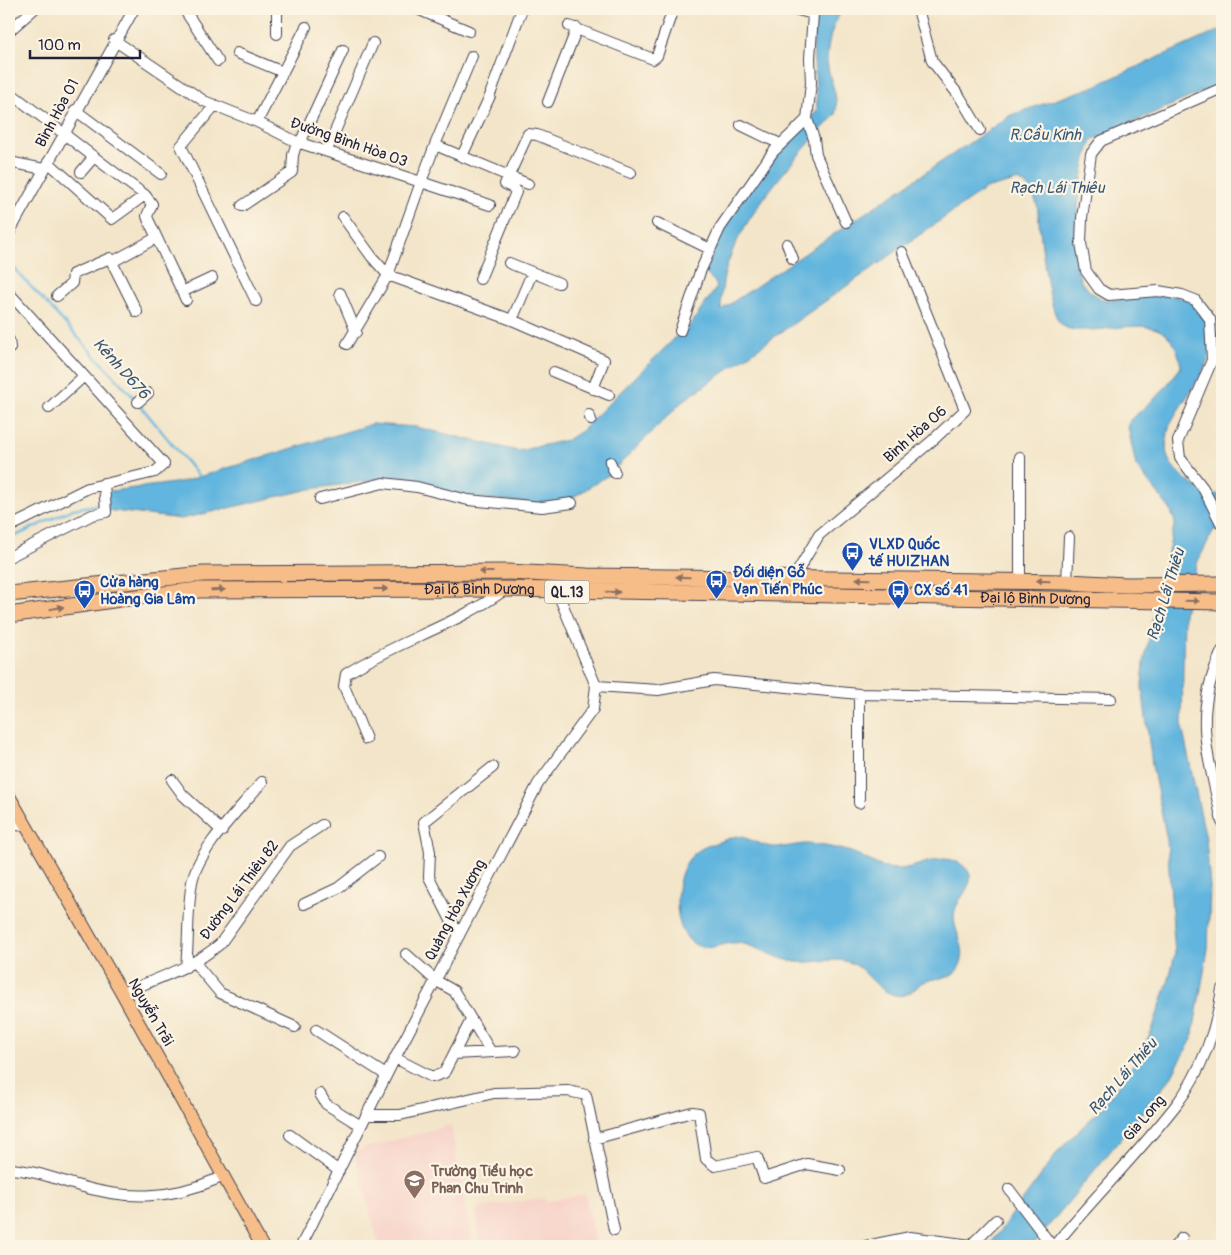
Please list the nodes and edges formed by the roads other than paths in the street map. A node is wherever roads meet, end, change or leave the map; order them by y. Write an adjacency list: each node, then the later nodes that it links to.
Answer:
1 (34, 9): 12 (street)
2 (134, 9): 15 (street, Bình Hòa 01)
3 (184, 9): 20 (street)
4 (276, 9): 14 (street)
5 (417, 9): 13 (street)
6 (522, 9): 36 (street)
7 (673, 9): 24 (street)
8 (794, 9): 10 (street)
9 (918, 9): 30 (street)
10 (815, 11): 27 (street)
11 (306, 27): 21 (street)
12 (9, 31)
13 (469, 31)
14 (277, 34)
15 (114, 40): 25 (street, Đường Bình Hòa 03); 26 (street, Bình Hòa 01)
16 (373, 43): 35 (street)
17 (343, 50): 32 (street)
18 (236, 54): 21 (street)
19 (472, 56): 34 (street)
20 (218, 62)
21 (283, 72): 28 (street)
22 (1222, 88): 87 (street)
23 (9, 92): 31 (street)
24 (548, 102)
25 (215, 105): 28 (street, Đường Bình Hòa 03); 68 (street)
26 (75, 110): 31 (street, Bình Hòa 01); 42 (street)
27 (806, 119): 33 (street); 50 (street)
28 (257, 122): 32 (street, Đường Bình Hòa 03)
29 (741, 125): 33 (street)
30 (980, 130)
31 (63, 132): 37 (street); 39 (street, Bình Hòa 01)
32 (298, 143): 35 (street, Đường Bình Hòa 03); 48 (street)
33 (780, 144): 55 (street)
34 (435, 145): 36 (street); 44 (street)
35 (327, 150): 44 (street, Đường Bình Hòa 03)
36 (462, 156): 43 (street)
37 (93, 158): 40 (street); 46 (street)
38 (9, 162): 39 (street)
39 (46, 166): 46 (street); 52 (street, Bình Hòa 01)
40 (81, 172)
41 (631, 172): 43 (street)
42 (161, 174)
43 (508, 176): 45 (street); 63 (street)
44 (421, 182): 47 (street); 61 (street, Đường Bình Hòa 03)
45 (528, 184)
46 (145, 195): 53 (street)
47 (490, 205)
48 (242, 206)
49 (344, 217): 61 (street)
50 (846, 222)
51 (657, 223): 55 (street)
52 (9, 233)
53 (156, 238): 58 (street); 62 (street)
54 (786, 244): 57 (street)
55 (710, 250): 71 (street)
56 (903, 254): 93 (street, Bình Hòa 06)
57 (793, 259)
58 (112, 262): 67 (street); 69 (street)
59 (510, 263): 60 (street)
60 (532, 273): 64 (street); 70 (street)
61 (388, 275): 70 (street); 72 (street, Đường Bình Hòa 03)
62 (212, 278)
63 (480, 279)
64 (559, 284)
65 (9, 293): 75 (street)
66 (340, 293): 72 (street)
67 (56, 296)
68 (256, 301)
69 (137, 312)
70 (512, 320): 76 (street)
71 (680, 331)
72 (356, 332): 73 (street, Đường Bình Hòa 03)
73 (347, 344)
74 (554, 372): 76 (street)
75 (84, 376): 80 (street); 84 (street)
76 (593, 388): 78 (street)
77 (148, 393): 79 (street)
78 (609, 396)
79 (138, 402)
80 (49, 408)
81 (1020, 457): 95 (street)
82 (610, 462): 83 (street)
83 (615, 473)
84 (104, 483): 88 (street); 90 (street)
85 (320, 499): 86 (street)
86 (572, 503)
87 (1222, 525)
88 (9, 527)
89 (1070, 537): 96 (street)
90 (9, 556)
91 (507, 572): 93 (highway, Đại lộ Bình Dương / QL.13, one-way to 91); 98 (highway); 101 (highway, Đại lộ Bình Dương / QL.13, one-way to 101)
92 (814, 578): 93 (highway, Đại lộ Bình Dương / QL.13); 94 (highway, Đại lộ Bình Dương / QL.13, one-way to 92); 102 (highway)
93 (792, 579)
94 (962, 580): 95 (highway, Đại lộ Bình Dương / QL.13); 103 (highway)
95 (1020, 581): 96 (highway, Đại lộ Bình Dương / QL.13, one-way to 95)
96 (1067, 582): 100 (highway, Đại lộ Bình Dương / QL.13)
97 (1222, 584): 100 (highway, Đại lộ Bình Dương / QL.13)
98 (506, 589): 99 (highway, Đại lộ Bình Dương / QL.13); 105 (highway, Đại lộ Bình Dương / QL.13, one-way to 98); 110 (street)
99 (557, 591): 102 (highway, Đại lộ Bình Dương / QL.13, one-way to 102); 107 (street)
100 (1127, 592): 103 (highway, Đại lộ Bình Dương / QL.13); 104 (highway, Đại lộ Bình Dương / QL.13, one-way to 104)
101 (9, 593)
102 (815, 595): 103 (highway, Đại lộ Bình Dương / QL.13)
103 (963, 597)
104 (1222, 602)
105 (9, 615)
106 (1222, 651): 117 (street)
107 (596, 686): 108 (street); 123 (street, Quảng Hòa Xương)
108 (859, 694): 109 (street); 115 (street)
109 (1112, 699)
110 (366, 739)
111 (493, 767): 123 (street)
112 (172, 780): 120 (street)
113 (262, 782): 120 (street)
114 (9, 796): 118 (main road, Nguyễn Trãi)
115 (858, 803)
116 (9, 813): 118 (main road, Nguyễn Trãi)
117 (1222, 822)
118 (16, 825): 124 (main road, Nguyễn Trãi)
119 (322, 825): 126 (street, Đường Lái Thiêu 82)
120 (222, 831): 126 (street)
121 (378, 857): 122 (street)
122 (304, 904)
123 (459, 936): 127 (street, Quảng Hòa Xương)
124 (89, 945): 129 (main road, Nguyễn Trãi); 141 (main road, Nguyễn Trãi)
125 (406, 954): 127 (street)
126 (191, 965): 129 (street, Đường Lái Thiêu 82); 131 (street)
127 (436, 980): 130 (street); 136 (street, Quảng Hòa Xương)
128 (1222, 989): 155 (street, Gia Long)
129 (122, 994): 141 (main road, Nguyễn Trãi)
130 (471, 1020): 134 (street); 135 (street)
131 (295, 1027)
132 (316, 1030): 137 (street)
133 (515, 1051): 134 (street)
134 (491, 1052): 135 (street)
135 (454, 1054): 136 (street)
136 (395, 1058): 137 (street, Quảng Hòa Xương)
137 (386, 1075): 139 (street, Quảng Hòa Xương)
138 (320, 1094): 140 (street)
139 (367, 1114): 140 (street, Quảng Hòa Xương); 143 (street)
140 (361, 1126): 146 (street, Quảng Hòa Xương)
141 (197, 1135): 147 (main road, Nguyễn Trãi); 153 (main road, Nguyễn Trãi)
142 (290, 1135): 146 (street)
143 (594, 1140): 145 (street); 150 (street)
144 (9, 1169): 147 (street)
145 (840, 1170)
146 (339, 1171): 154 (street, Quảng Hòa Xương)
147 (217, 1179): 152 (main road, Nguyễn Trãi)
148 (1009, 1188): 155 (street)
149 (996, 1220): 151 (street)
150 (614, 1230)
151 (871, 1244)
152 (254, 1246)
153 (262, 1246)
154 (301, 1246)
155 (1053, 1246)

